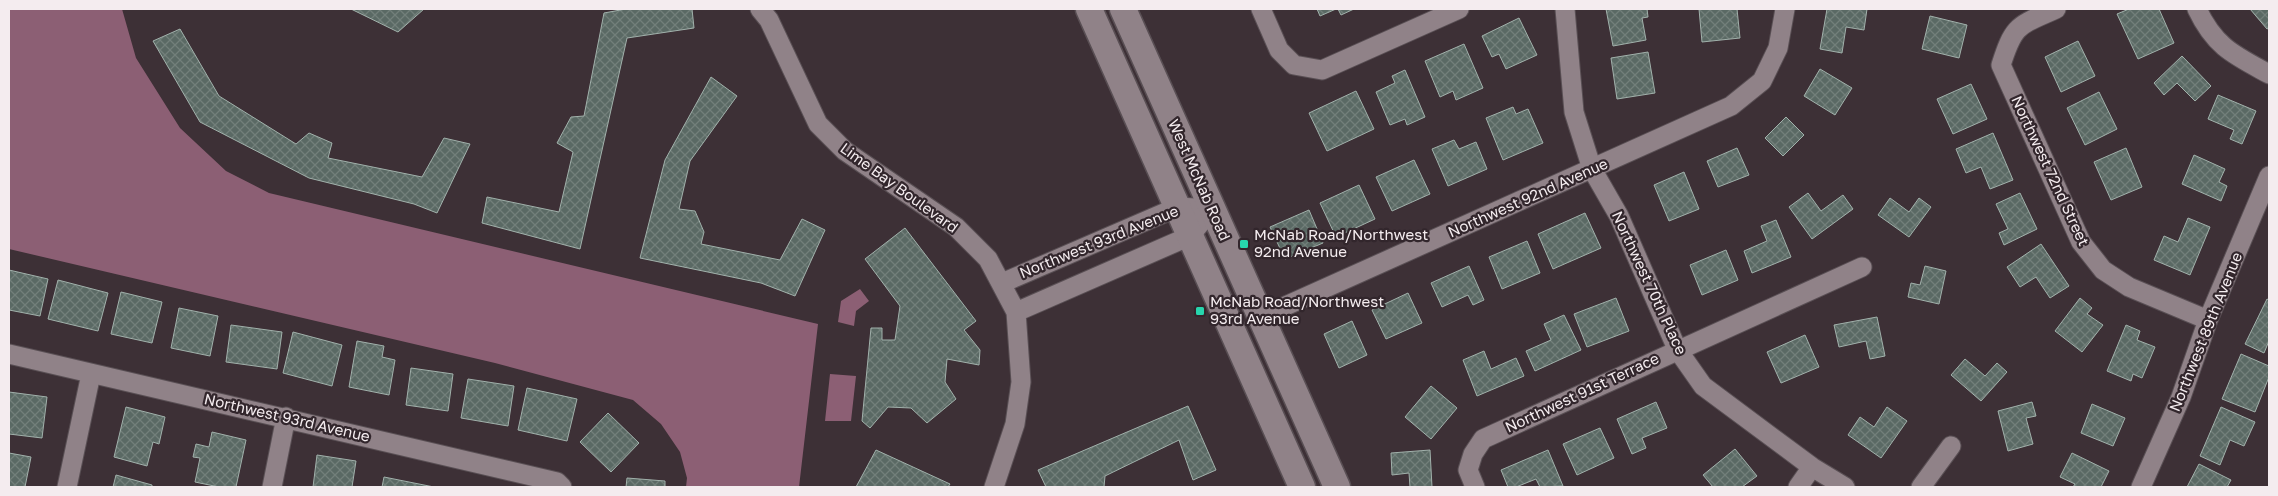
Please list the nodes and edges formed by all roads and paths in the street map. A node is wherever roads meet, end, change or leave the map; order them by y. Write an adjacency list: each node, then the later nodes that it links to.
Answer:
1 (760, 9): 17 (street, Lime Bay Boulevard)
2 (1089, 9): 13 (main road, West McNab Road)
3 (1123, 9): 14 (main road, West McNab Road)
4 (1261, 9): 5 (street)
5 (1459, 9)
6 (1565, 9): 11 (street, Northwest 70th Place)
7 (1785, 9): 11 (street, Northwest 92nd Avenue)
8 (2056, 9): 20 (street, Northwest 72nd Street)
9 (2197, 9): 10 (street)
10 (2269, 74)
11 (1592, 169): 19 (street, Northwest 92nd Avenue); 21 (street, Northwest 70th Place)
12 (2269, 176): 20 (street, Northwest 89th Avenue)
13 (1178, 207): 14 (street, Northwest 93rd Avenue); 15 (main road, West McNab Road); 17 (street, Northwest 93rd Avenue)
14 (1212, 208): 15 (street, Northwest 93rd Avenue); 19 (main road, West McNab Road)
15 (1190, 236): 18 (street, Northwest 93rd Avenue); 31 (main road, West McNab Road)
16 (1862, 267): 21 (street, Northwest 91st Terrace)
17 (1002, 283): 18 (street, Lime Bay Boulevard)
18 (1016, 312): 30 (street, Lime Bay Boulevard)
19 (1261, 317): 32 (main road, West McNab Road)
20 (2208, 320): 37 (street, Northwest 89th Avenue)
21 (1677, 349): 26 (street, Northwest 70th Place); 33 (street, Northwest 91st Terrace)
22 (9, 354): 23 (street, Northwest 93rd Avenue)
23 (91, 374): 24 (street, Northwest 93rd Avenue); 27 (street)
24 (286, 417): 28 (street); 29 (street, Northwest 93rd Avenue)
25 (1951, 446): 36 (street)
26 (1812, 467): 34 (street); 35 (street, Northwest 70th Place)
27 (68, 487)
28 (272, 487)
29 (562, 487)
30 (994, 487)
31 (1302, 487)
32 (1337, 487)
33 (1475, 487)
34 (1798, 487)
35 (1845, 487)
36 (1921, 487)
37 (2141, 487)

